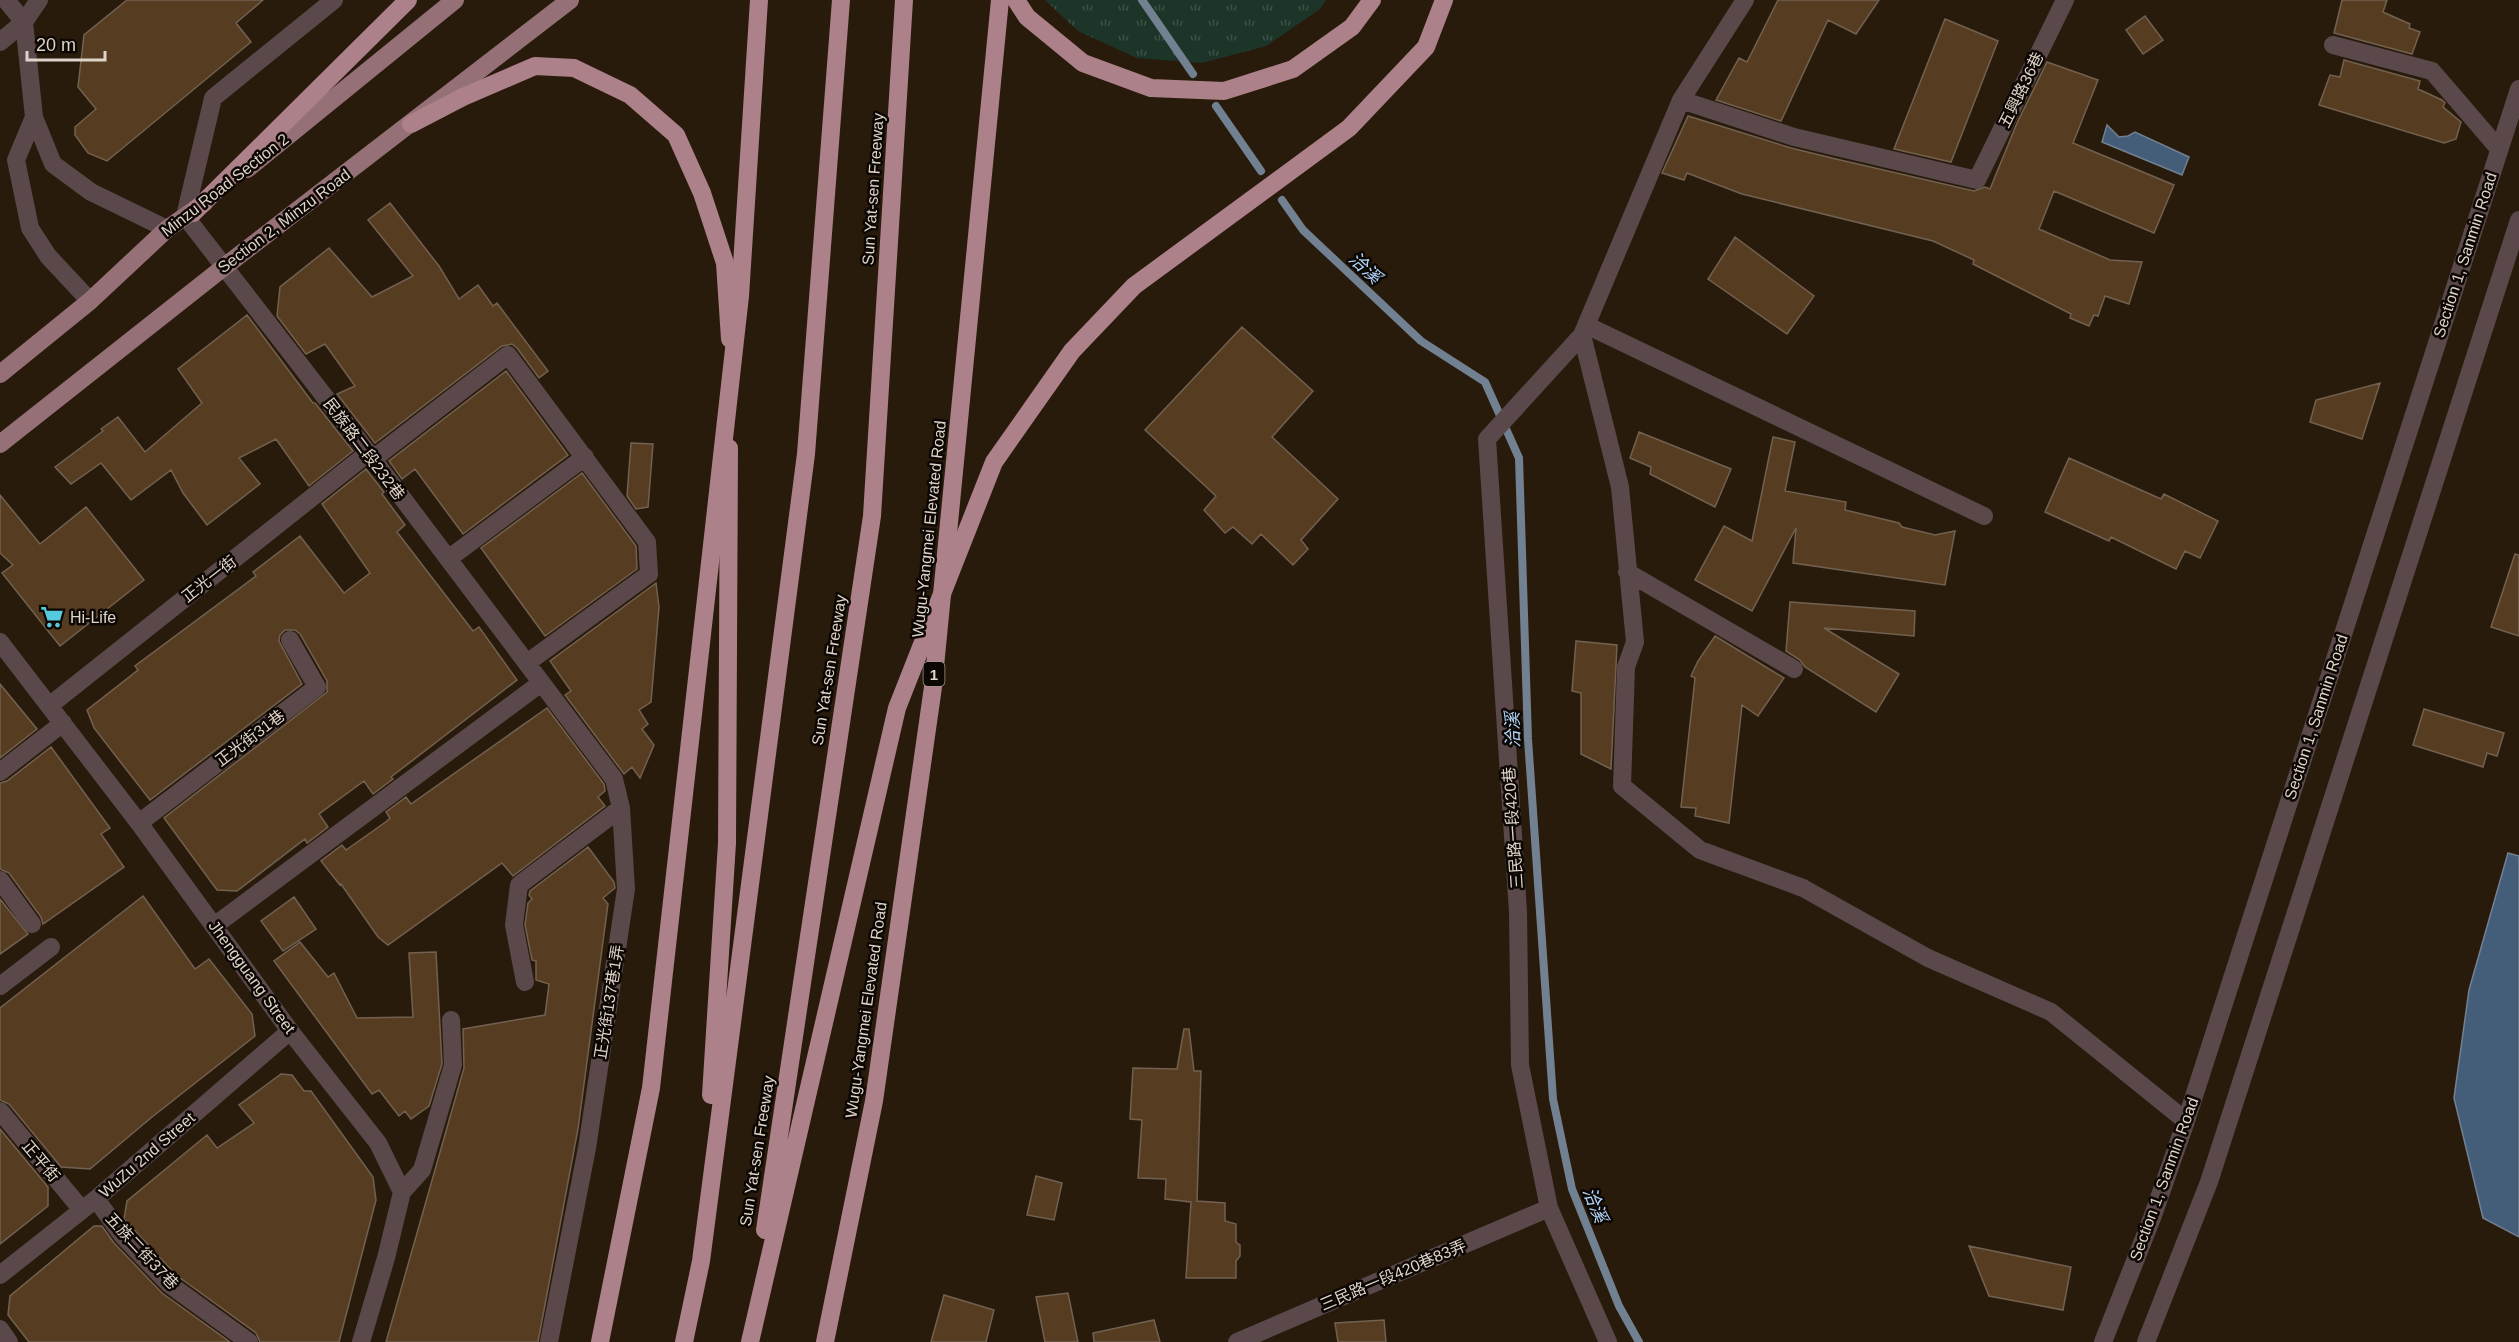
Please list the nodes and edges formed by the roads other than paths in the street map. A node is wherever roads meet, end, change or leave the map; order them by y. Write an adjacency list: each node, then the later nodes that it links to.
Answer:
1 (6, 0): 17 (street)
2 (39, 0): 17 (street)
3 (334, 0): 25 (street)
4 (408, 0): 25 (highway)
5 (455, 0): 25 (main road, Minzu Road Section 2)
6 (570, 0): 23 (main road, Section 2, Minzu Road)
7 (751, 0): 31 (highway)
8 (759, 0): 69 (highway, bridge)
9 (840, 0): 62 (highway)
10 (904, 0): 71 (highway, Sun Yat-sen Freeway)
11 (1000, 0): 72 (highway, Wugu-Yangmei Elevated Road / 1, bridge)
12 (1016, 0): 13 (highway)
13 (1372, 0)
14 (1444, 0): 71 (highway)
15 (1745, 0): 21 (street, 三民路一段420巷)
16 (2065, 0): 21 (street, 五興路36巷)
17 (24, 22): 18 (street); 22 (street)
18 (0, 42)
19 (2333, 45): 24 (street)
20 (2519, 89): 24 (street, Section 1, Sanmin Road)
21 (1681, 100): 30 (street, 三民路一段420巷)
22 (34, 117): 27 (street); 29 (street)
23 (411, 124): 28 (main road, Section 2, Minzu Road); 31 (highway)
24 (2499, 149): 58 (street, Section 1, Sanmin Road)
25 (189, 215): 27 (main road, Minzu Road Section 2); 28 (street, 民族路二段232巷)
26 (2519, 220): 76 (street)
27 (167, 229): 29 (main road, Minzu Road Section 2)
28 (224, 267): 33 (main road, Section 2, Minzu Road); 34 (street, 民族路二段232巷)
29 (90, 301): 32 (main road, Minzu Road Section 2)
30 (1584, 330): 36 (street); 38 (street); 61 (street, 三民路一段420巷)
31 (730, 339): 62 (highway)
32 (0, 374)
33 (0, 444)
34 (370, 456): 35 (street, 正光一街); 37 (street, 民族路二段232巷); 44 (street, 正光一街)
35 (585, 457): 37 (street); 41 (street)
36 (1984, 516)
37 (448, 559): 41 (street, 民族路二段232巷)
38 (1627, 572): 42 (street); 58 (street)
39 (290, 640): 48 (street, 正光街31巷)
40 (0, 642): 44 (street, Jhengguang Street)
41 (527, 663): 43 (street, 民族路二段232巷)
42 (1794, 669)
43 (541, 683): 47 (street, 正光街137巷1弄); 51 (street)
44 (49, 706): 45 (street, Jhengguang Street)
45 (63, 723): 46 (street); 48 (street, Jhengguang Street)
46 (0, 772)
47 (621, 808): 53 (street); 68 (street, 正光街137巷1弄)
48 (139, 823): 51 (street, Jhengguang Street)
49 (0, 880): 50 (street)
50 (32, 924)
51 (214, 926): 56 (street, Jhengguang Street)
52 (51, 947): 54 (street)
53 (525, 982)
54 (0, 986)
55 (451, 1020): 59 (street)
56 (290, 1030): 59 (street, Jhengguang Street); 60 (street, WuZu 2nd Street)
57 (0, 1111): 60 (street, 正平街)
58 (2186, 1121): 75 (street, Section 1, Sanmin Road)
59 (402, 1192): 67 (street)
60 (89, 1205): 63 (street, WuZu 2nd Street); 66 (street, 五族二街37巷)
61 (1549, 1208): 73 (street, 三民路一段420巷83弄); 74 (street, 三民路一段420巷)
62 (701, 1261): 70 (highway)
63 (0, 1275)
64 (0, 1329): 65 (street)
65 (9, 1342)
66 (249, 1342)
67 (361, 1342)
68 (549, 1342)
69 (600, 1342)
70 (684, 1342)
71 (749, 1342)
72 (825, 1342)
73 (1237, 1342)
74 (1608, 1342)
75 (2103, 1342)
76 (2146, 1342)

